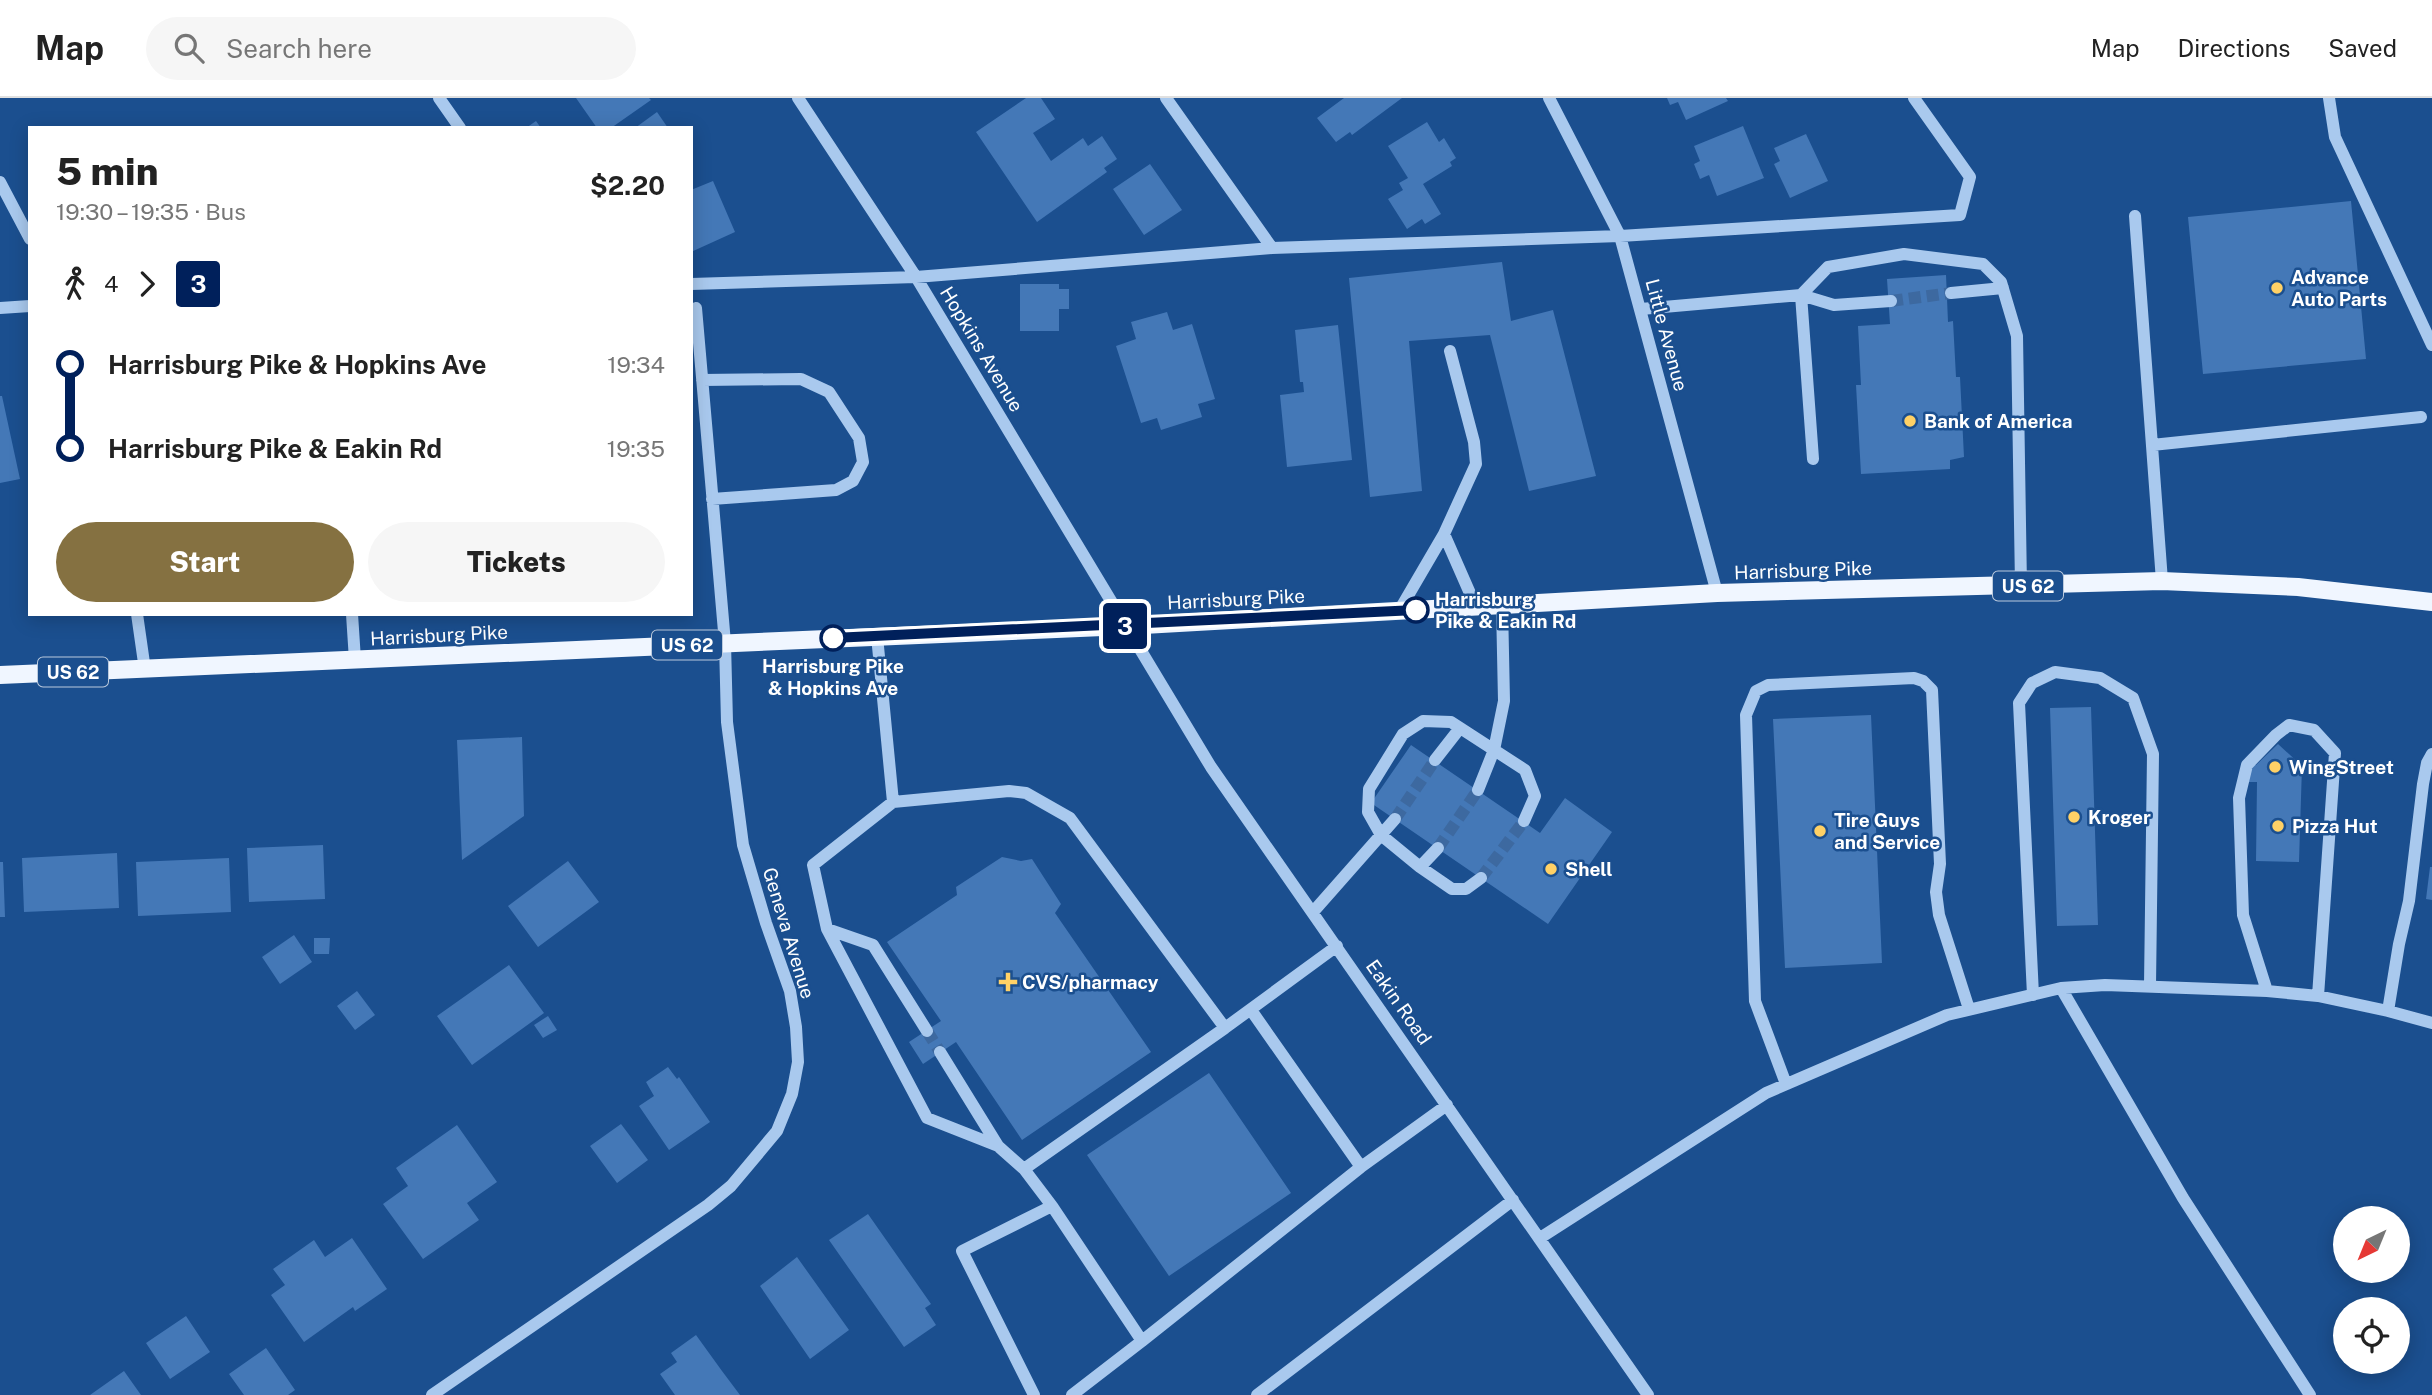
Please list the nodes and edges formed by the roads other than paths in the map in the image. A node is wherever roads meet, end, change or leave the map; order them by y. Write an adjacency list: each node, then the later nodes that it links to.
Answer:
1 (439, 98): 7 (street)
2 (798, 98): 13 (street, Hopkins Avenue)
3 (1166, 98): 12 (street)
4 (1549, 98): 11 (street, Little Avenue)
5 (1914, 98): 11 (street)
6 (2329, 98): 23 (street)
7 (459, 126)
8 (0, 182): 10 (street)
9 (2135, 216): 27 (street)
10 (28, 235)
11 (1620, 236): 12 (street); 21 (street, Little Avenue)
12 (1272, 248): 13 (street)
13 (916, 277): 14 (street); 40 (street, Hopkins Avenue)
14 (696, 283): 22 (street, Geneva Avenue)
15 (2003, 288): 16 (street); 17 (street); 32 (street)
16 (1951, 293)
17 (1801, 295): 18 (street); 21 (street); 28 (street)
18 (1891, 301)
19 (28, 306): 20 (street)
20 (0, 308)
21 (1641, 309): 33 (street, Little Avenue)
22 (694, 310): 25 (street, Geneva Avenue)
23 (2432, 345)
24 (1450, 351): 30 (street)
25 (702, 380): 29 (street, Geneva Avenue); 29 (street)
26 (2421, 417): 27 (street)
27 (2152, 445): 31 (street)
28 (1813, 459)
29 (712, 499): 42 (street, Geneva Avenue)
30 (1444, 534): 36 (street); 37 (street)
31 (2162, 581): 32 (main road, Harrisburg Pike / US 62); 34 (main road, Harrisburg Pike / US 62)
32 (2021, 586): 33 (main road, Harrisburg Pike / US 62)
33 (1717, 593): 35 (main road, Harrisburg Pike / US 62)
34 (2432, 602)
35 (1502, 605): 36 (main road, Harrisburg Pike / US 62); 47 (street)
36 (1476, 607): 37 (main road, Harrisburg Pike / US 62)
37 (1399, 611): 40 (main road, Harrisburg Pike / US 62)
38 (137, 616): 44 (street)
39 (352, 616): 43 (street)
40 (1126, 626): 41 (main road, Harrisburg Pike / US 62); 58 (street, Eakin Road)
41 (877, 636): 42 (main road, Harrisburg Pike / US 62); 51 (street)
42 (725, 643): 43 (main road, Harrisburg Pike / US 62); 82 (street, Geneva Avenue)
43 (355, 660): 44 (main road, Harrisburg Pike / US 62)
44 (145, 670): 45 (main road, Harrisburg Pike / US 62)
45 (0, 675)
46 (1460, 728): 47 (street); 49 (street); 54 (street)
47 (1494, 750): 50 (street); 53 (street)
48 (2432, 754): 68 (street)
49 (1435, 760)
50 (1478, 790)
51 (893, 803): 59 (street); 70 (street)
52 (1395, 819): 54 (street)
53 (1524, 821)
54 (1381, 835): 56 (street); 58 (street)
55 (1438, 848): 56 (street)
56 (1420, 867): 57 (street)
57 (1481, 878)
58 (1313, 912): 60 (street, Eakin Road)
59 (827, 929): 71 (street); 75 (street)
60 (1337, 946): 67 (street); 74 (street, Eakin Road)
61 (2150, 986): 62 (street); 63 (street); 64 (street)
62 (2061, 988): 64 (street); 87 (street)
63 (2267, 991): 65 (street); 65 (street)
64 (2033, 995): 66 (street)
65 (2318, 996): 68 (street)
66 (1969, 1009): 73 (street); 73 (street)
67 (1251, 1010): 70 (street); 76 (street)
68 (2388, 1011): 69 (street)
69 (2432, 1023)
70 (1226, 1028): 77 (street)
71 (927, 1031)
72 (940, 1052): 75 (street)
73 (1786, 1084): 80 (street)
74 (1447, 1105): 76 (street); 78 (street, Eakin Road)
75 (998, 1146): 77 (street)
76 (1361, 1167): 81 (street)
77 (1024, 1169): 79 (street)
78 (1513, 1200): 80 (street, Eakin Road); 85 (street)
79 (1052, 1206): 81 (street); 83 (street)
80 (1540, 1238): 86 (street, Eakin Road)
81 (1142, 1341): 84 (street)
82 (432, 1395)
83 (1034, 1395)
84 (1072, 1395)
85 (1257, 1395)
86 (1648, 1395)
87 (2310, 1395)

